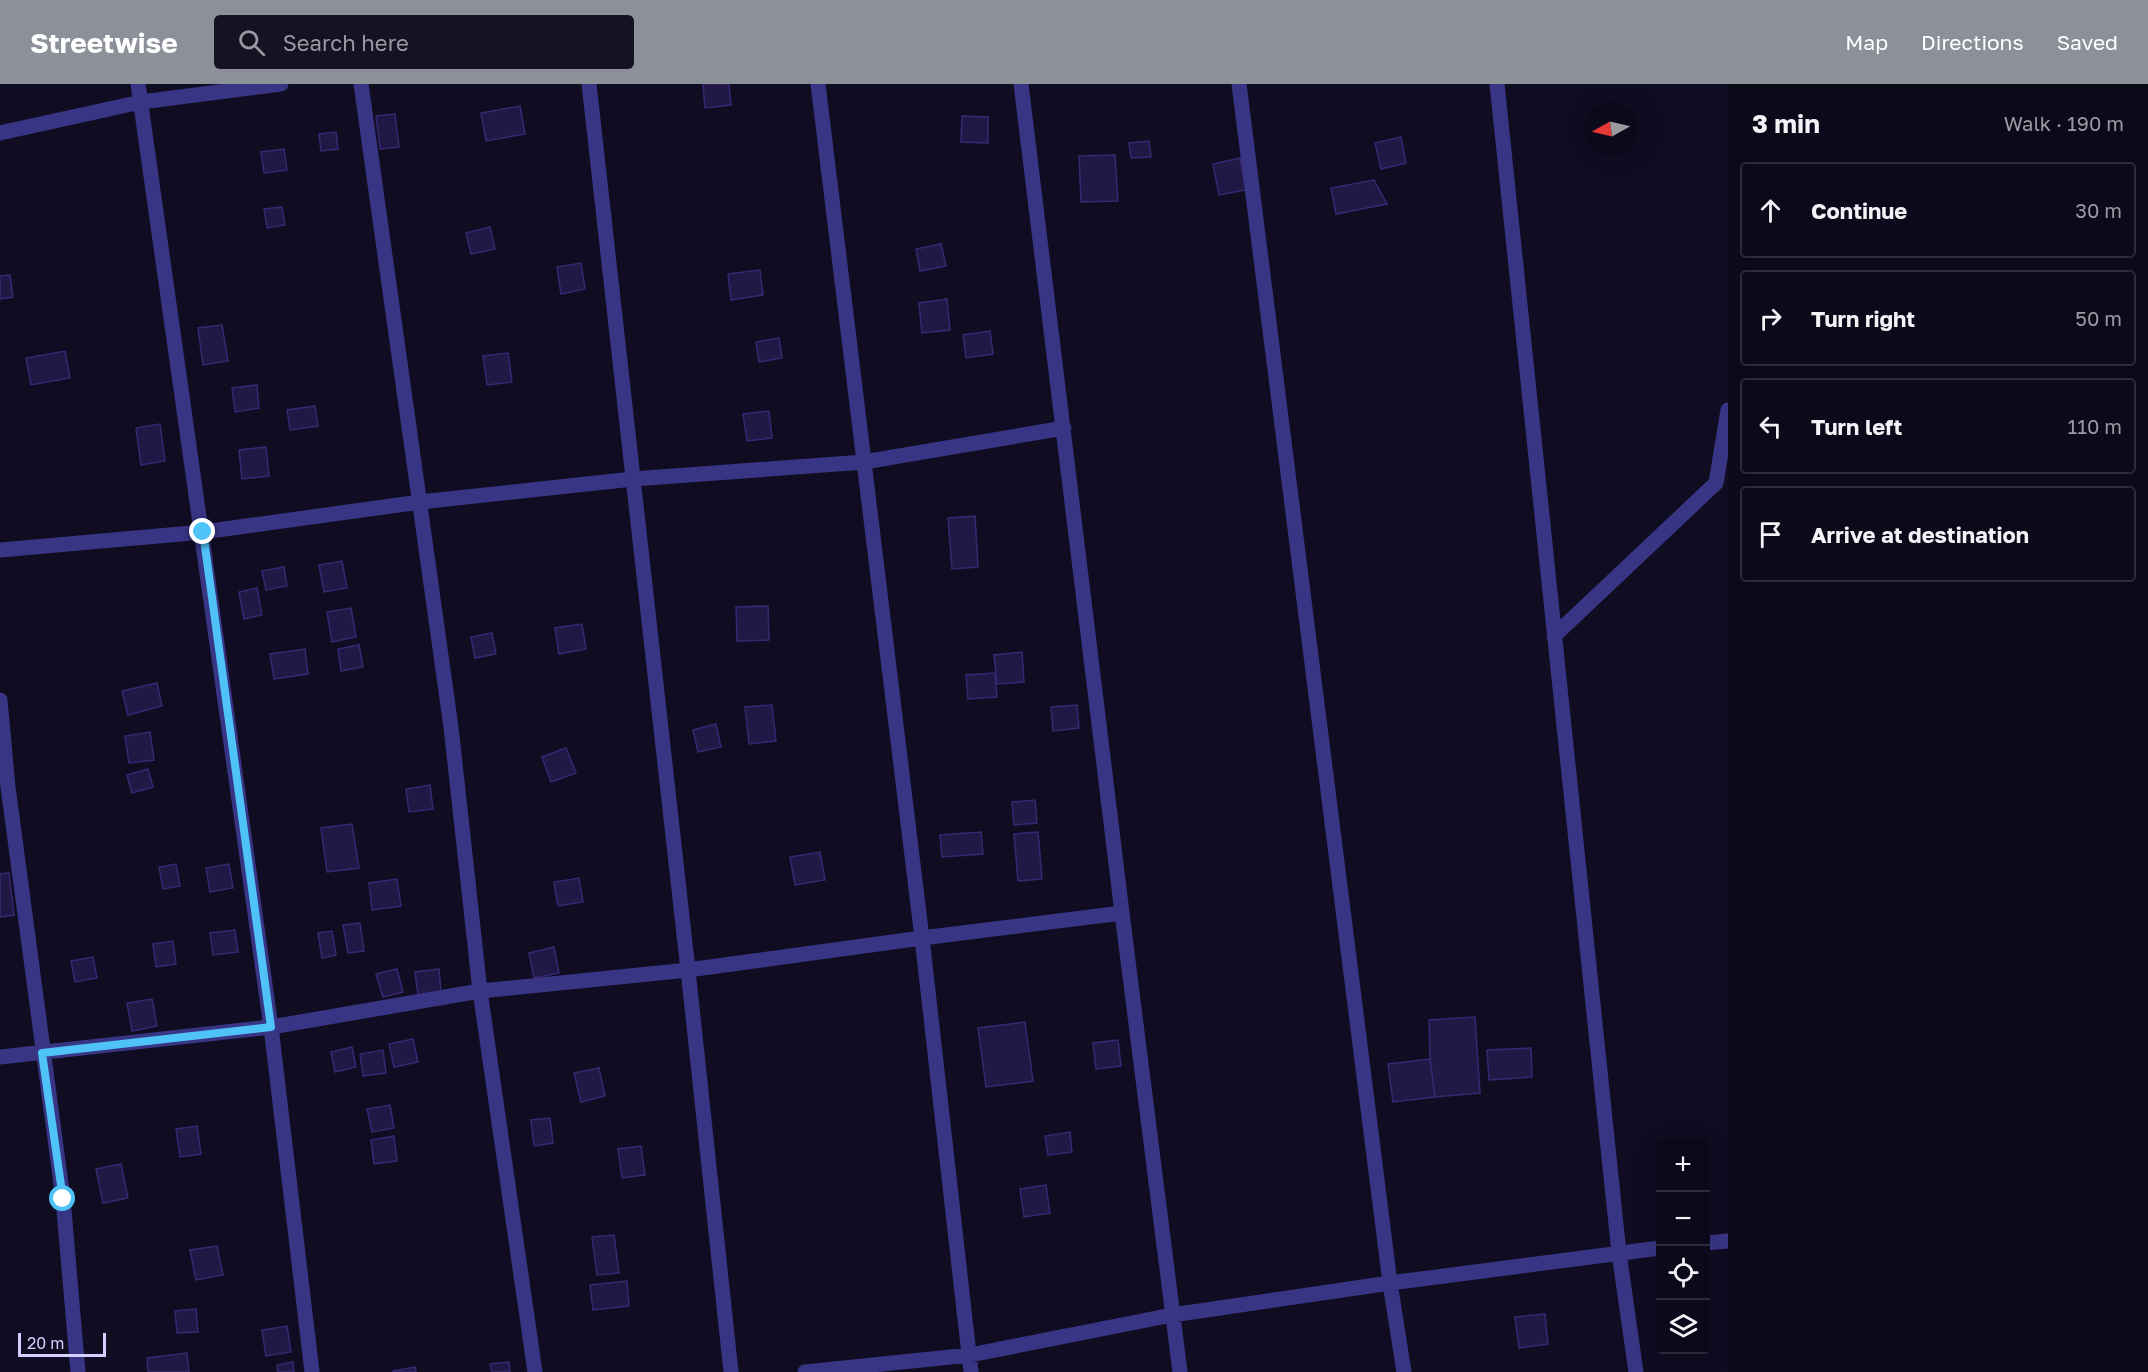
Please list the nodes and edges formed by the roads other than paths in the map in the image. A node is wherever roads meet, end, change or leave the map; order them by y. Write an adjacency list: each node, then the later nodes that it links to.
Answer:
1 (138, 84): 9 (street)
2 (281, 84): 9 (street)
3 (361, 84): 15 (street)
4 (589, 84): 14 (street)
5 (818, 84): 13 (street)
6 (1021, 84): 12 (street)
7 (1239, 84): 31 (street)
8 (1497, 84): 18 (street)
9 (141, 102): 10 (street); 16 (street)
10 (0, 133)
11 (1728, 410): 18 (street)
12 (1064, 428): 13 (street); 20 (street)
13 (864, 462): 14 (street); 21 (street)
14 (633, 479): 15 (street); 22 (street)
15 (420, 502): 16 (street); 23 (street)
16 (203, 532): 17 (street); 24 (street)
17 (0, 550)
18 (1554, 636): 30 (street)
19 (0, 700): 25 (street)
20 (1122, 913): 21 (street); 32 (street)
21 (922, 938): 22 (street); 33 (street)
22 (688, 970): 23 (street); 37 (street)
23 (480, 991): 24 (street); 36 (street)
24 (271, 1027): 25 (street); 35 (street)
25 (42, 1053): 26 (street); 34 (street)
26 (0, 1057)
27 (1728, 1241): 28 (street)
28 (1710, 1243)
29 (1656, 1248): 30 (street)
30 (1619, 1253): 31 (street); 42 (street)
31 (1390, 1283): 32 (street); 41 (street)
32 (1172, 1315): 33 (street); 40 (street)
33 (970, 1355): 38 (street); 39 (street)
34 (78, 1372)
35 (312, 1372)
36 (535, 1372)
37 (731, 1372)
38 (805, 1372)
39 (971, 1372)
40 (1180, 1372)
41 (1404, 1372)
42 (1636, 1372)

